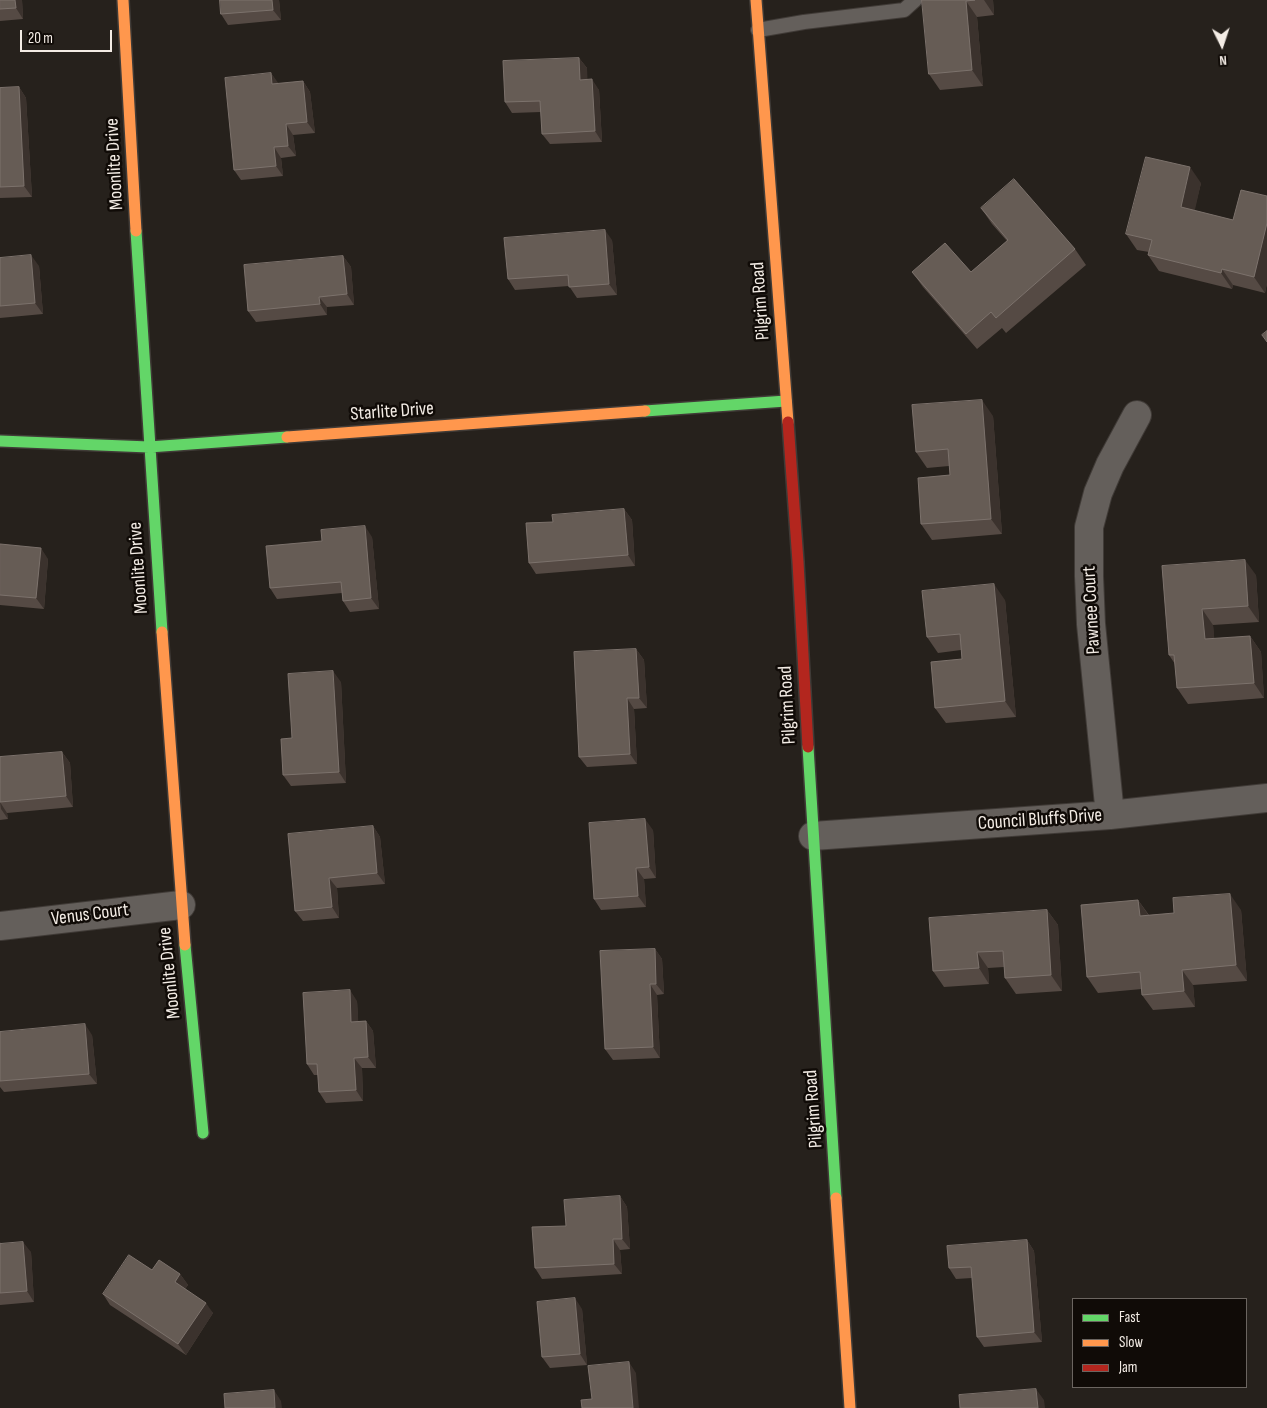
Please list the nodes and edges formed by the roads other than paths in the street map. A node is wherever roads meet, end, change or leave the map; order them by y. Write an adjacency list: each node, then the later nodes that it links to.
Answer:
1 (123, 0): 8 (street, Moonlite Drive)
2 (756, 0): 4 (street, Pilgrim Road)
3 (915, 0): 4 (lane)
4 (758, 30): 5 (street, Pilgrim Road)
5 (786, 400): 8 (street, Starlite Drive); 11 (street, Pilgrim Road)
6 (1137, 415): 10 (street, Pawnee Court)
7 (0, 441): 8 (street, Starlite Drive)
8 (148, 447): 12 (street, Moonlite Drive)
9 (1267, 798): 10 (street, Council Bluffs Drive)
10 (1110, 815): 11 (street, Council Bluffs Drive)
11 (813, 836): 15 (street, Pilgrim Road)
12 (180, 905): 13 (street, Venus Court); 14 (street, Moonlite Drive)
13 (0, 926)
14 (203, 1133)
15 (850, 1408)

